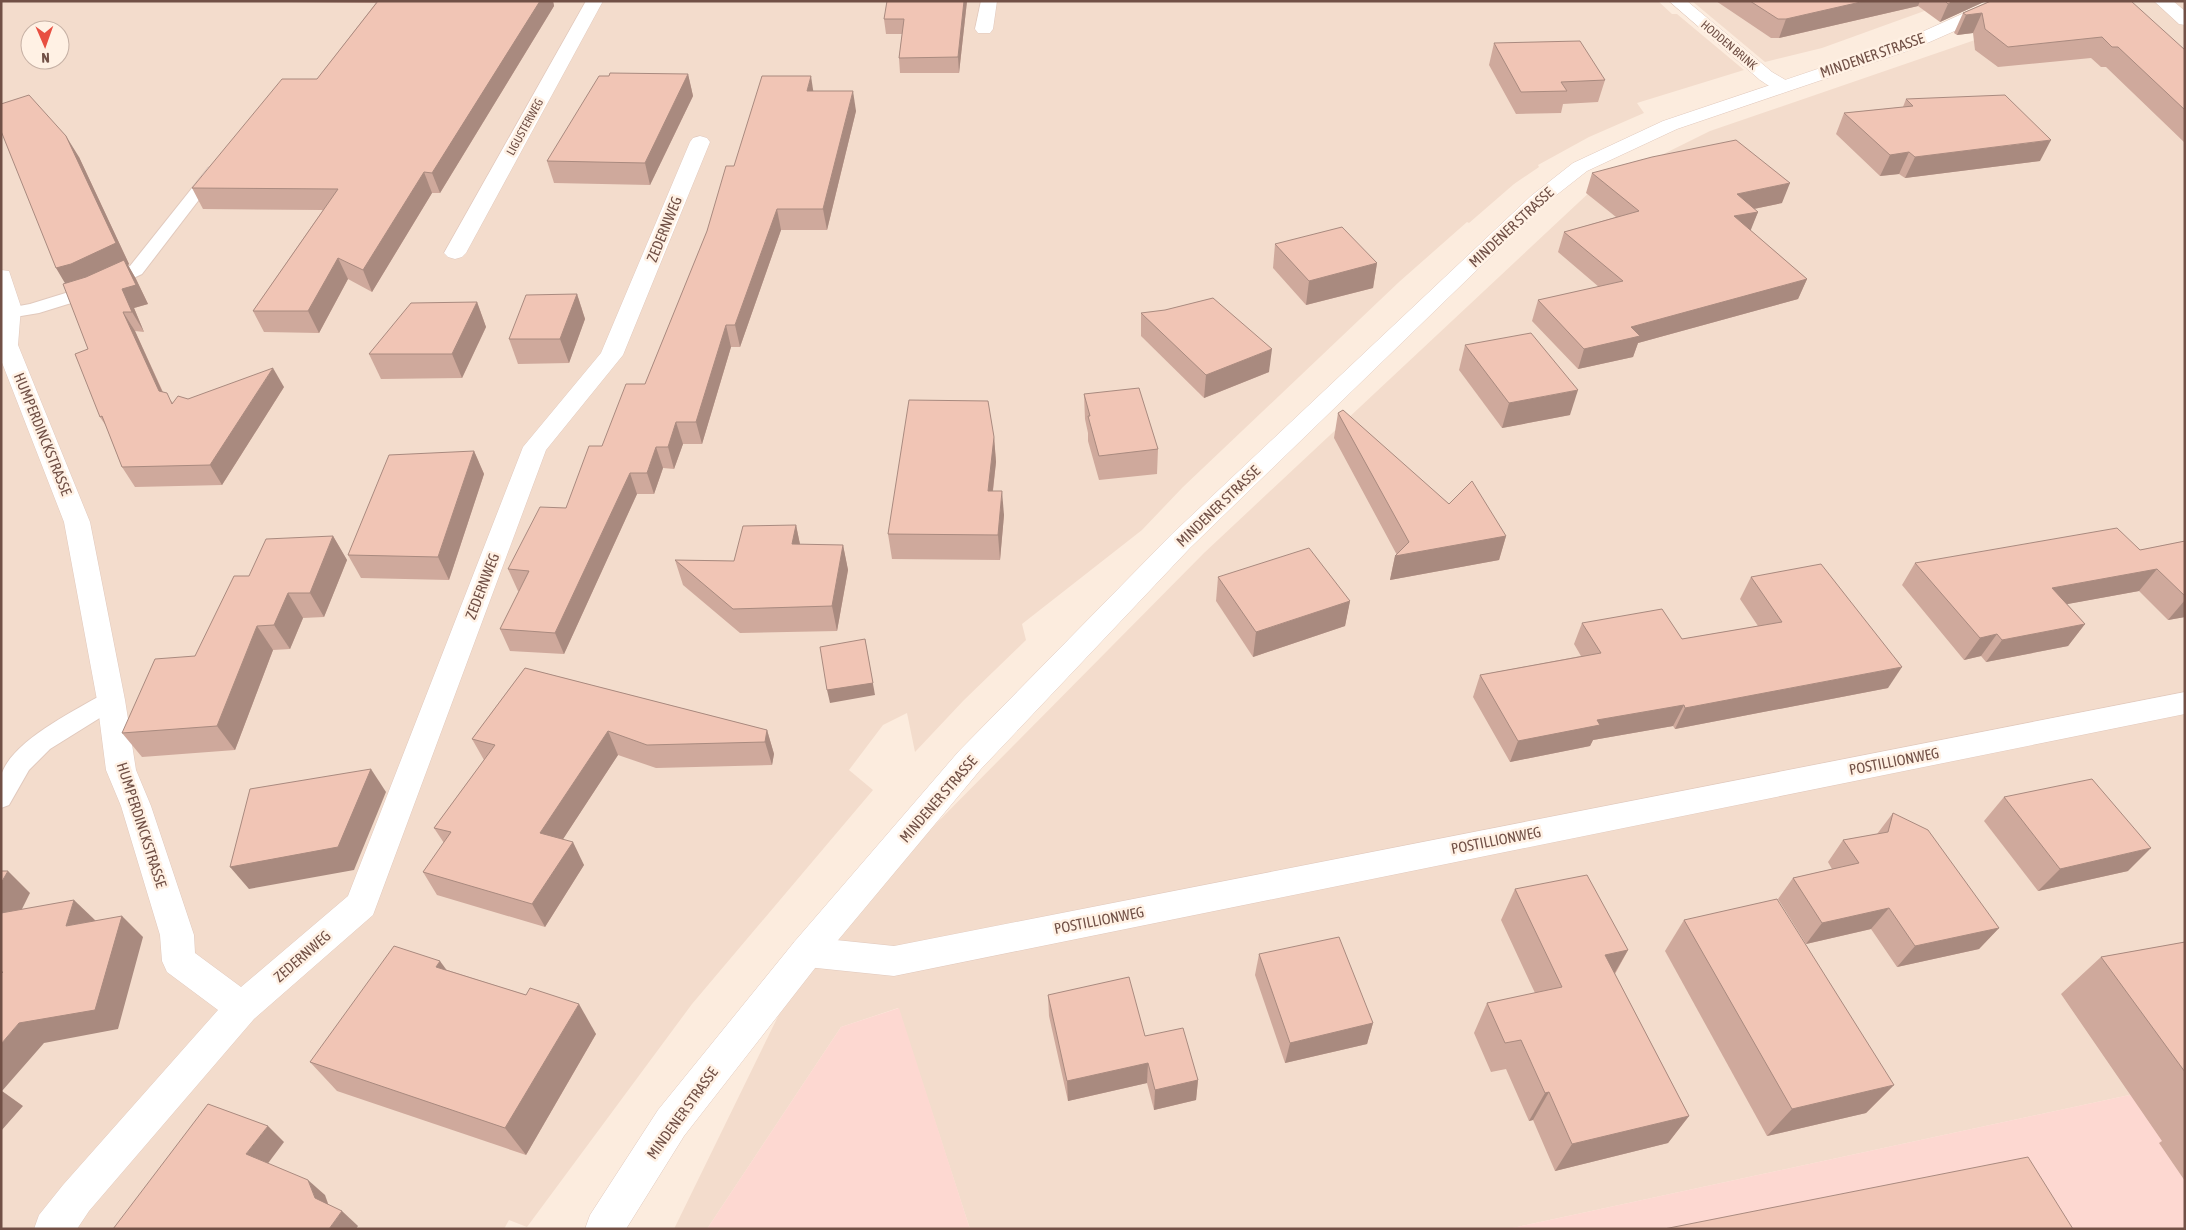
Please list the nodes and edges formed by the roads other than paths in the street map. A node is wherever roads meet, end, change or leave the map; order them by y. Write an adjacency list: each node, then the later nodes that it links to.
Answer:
1 (595, 1): 11 (street, LIGUSTERWEG)
2 (989, 1): 7 (street)
3 (1677, 1): 8 (street, HODDEN BRINK)
4 (2002, 1): 8 (street, MINDENER STRASSE)
5 (2162, 1): 6 (street)
6 (2185, 20)
7 (984, 29)
8 (1783, 86): 17 (street, MINDENER STRASSE)
9 (700, 142): 18 (street, ZEDERNWEG)
10 (222, 159): 13 (lane)
11 (455, 253)
12 (1, 276): 13 (street, HUMPERDINCKSTRASSE)
13 (10, 313): 14 (street, HUMPERDINCKSTRASSE)
14 (111, 700): 16 (lane); 18 (street, HUMPERDINCKSTRASSE)
15 (2185, 703): 17 (street, POSTILLIONWEG)
16 (1, 798)
17 (807, 952): 20 (street, MINDENER STRASSE)
18 (242, 1008): 19 (street)
19 (53, 1229)
20 (604, 1229)

